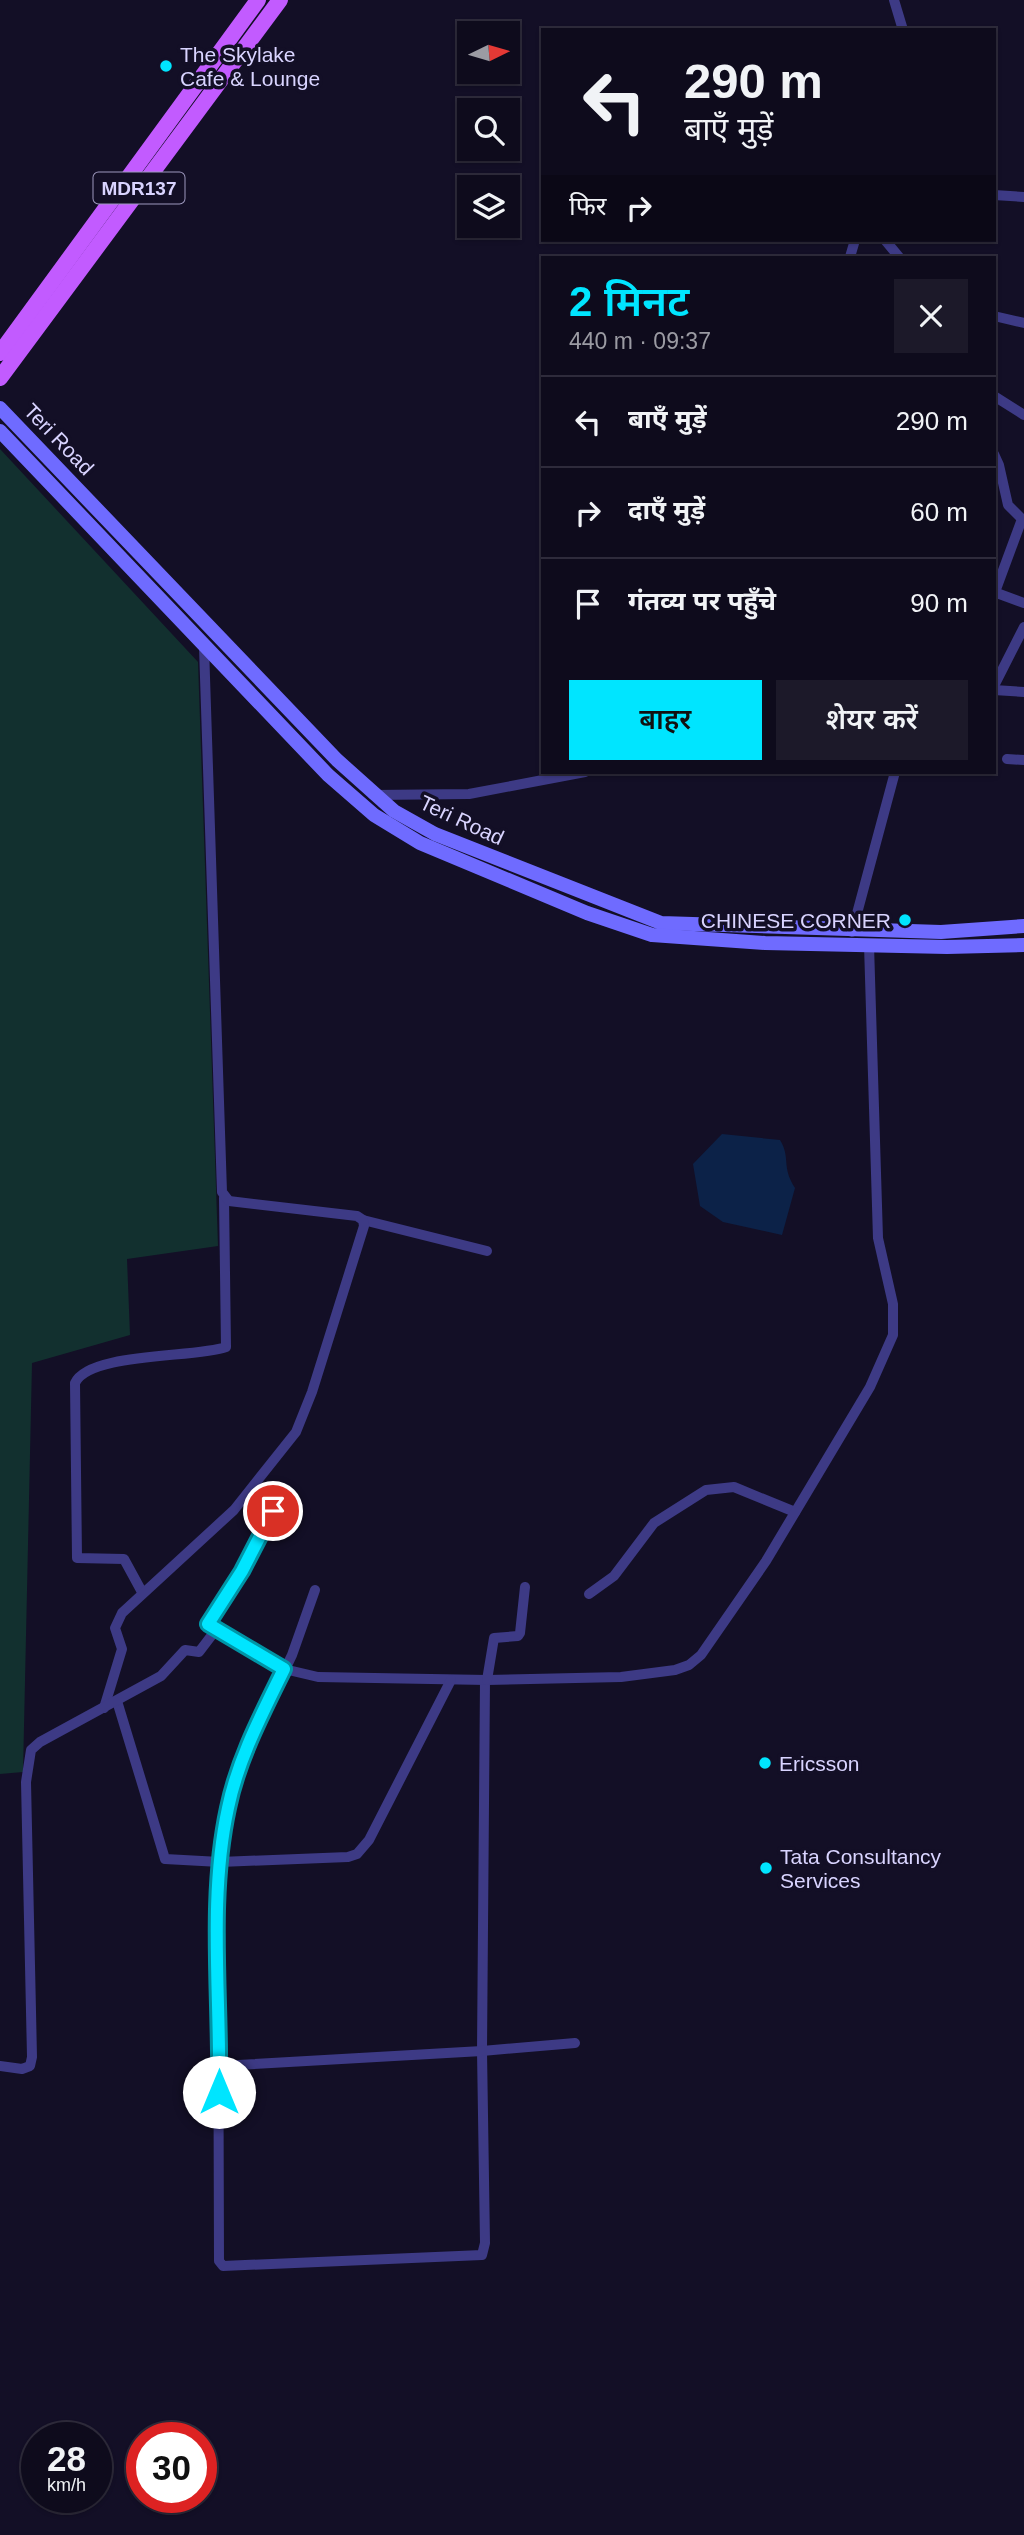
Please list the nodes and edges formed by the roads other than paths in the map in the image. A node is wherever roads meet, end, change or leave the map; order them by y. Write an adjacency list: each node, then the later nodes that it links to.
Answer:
1 (258, 0): 11 (main road, MDR137)
2 (280, 0): 12 (main road, MDR137)
3 (894, 0): 4 (street)
4 (902, 28)
5 (996, 195): 6 (street)
6 (1024, 197)
7 (887, 242): 8 (street)
8 (898, 256)
9 (996, 316): 10 (street)
10 (1024, 323)
11 (0, 353)
12 (0, 378)
13 (996, 397): 15 (street)
14 (0, 408): 30 (street, Teri Road)
15 (1024, 415)
16 (0, 431): 22 (street)
17 (996, 461): 18 (street)
18 (996, 587)
19 (996, 593): 20 (street)
20 (1024, 603)
21 (1024, 627): 23 (street)
22 (204, 647): 31 (street); 37 (street)
23 (996, 684)
24 (996, 688): 25 (street)
25 (1024, 692)
26 (1007, 759): 27 (street)
27 (1024, 760)
28 (574, 774): 30 (street)
29 (894, 774): 33 (street)
30 (377, 794): 31 (street); 34 (street, Teri Road)
31 (353, 797): 34 (street)
32 (1024, 926): 33 (street, Teri Road)
33 (852, 932): 34 (street, Teri Road)
34 (822, 937): 35 (street)
35 (869, 945): 36 (street); 41 (street)
36 (1024, 945)
37 (225, 1198): 38 (street); 44 (street)
38 (363, 1220): 39 (street); 44 (street)
39 (486, 1251)
40 (273, 1511): 46 (street)
41 (795, 1512): 45 (street); 49 (street)
42 (525, 1587): 49 (street)
43 (315, 1590): 47 (street)
44 (142, 1592): 51 (street)
45 (589, 1594)
46 (214, 1629): 47 (street); 50 (street)
47 (284, 1669): 48 (street); 52 (street)
48 (451, 1680): 49 (street); 52 (street)
49 (486, 1680): 54 (street)
50 (117, 1701): 51 (street); 52 (street)
51 (104, 1708): 55 (street)
52 (220, 1862): 56 (street)
53 (575, 2043): 54 (street)
54 (482, 2051): 56 (street); 56 (street)
55 (0, 2066)
56 (220, 2066)

